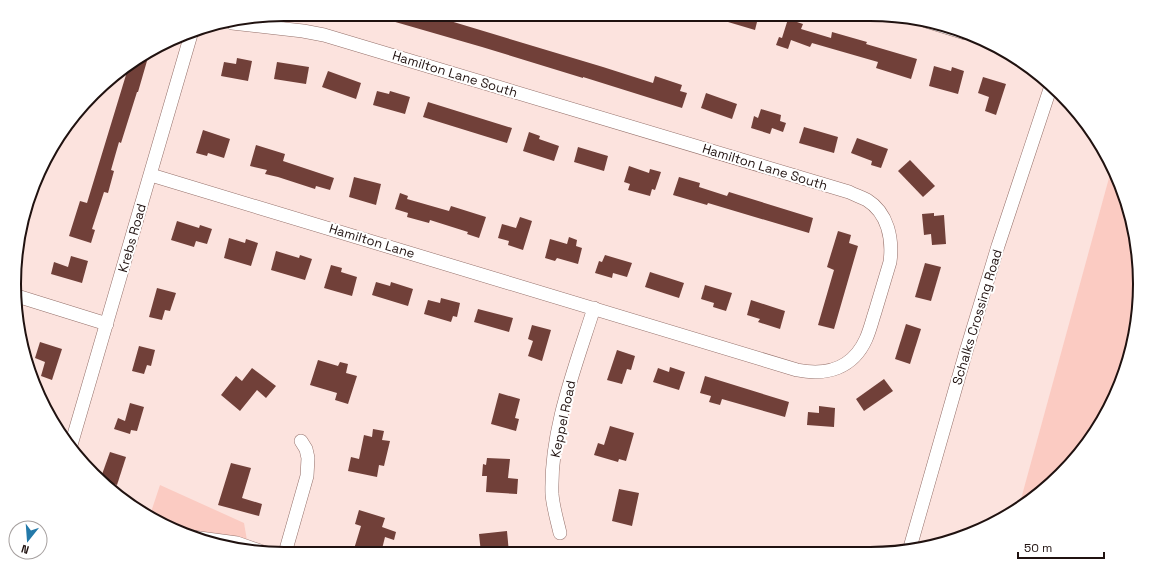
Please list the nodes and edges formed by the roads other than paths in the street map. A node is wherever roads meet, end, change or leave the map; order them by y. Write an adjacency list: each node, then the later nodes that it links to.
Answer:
1 (246, 24): 6 (street, Hamilton Lane South)
2 (190, 38): 4 (street, Krebs Road)
3 (1049, 92): 11 (street, Schalks Crossing Road)
4 (151, 175): 6 (street, Hamilton Lane); 7 (street, Krebs Road)
5 (22, 297): 7 (street)
6 (594, 308): 10 (street, Keppel Road)
7 (107, 324): 8 (street, Krebs Road)
8 (73, 441)
9 (301, 441): 12 (street)
10 (560, 533)
11 (911, 544)
12 (287, 547)

